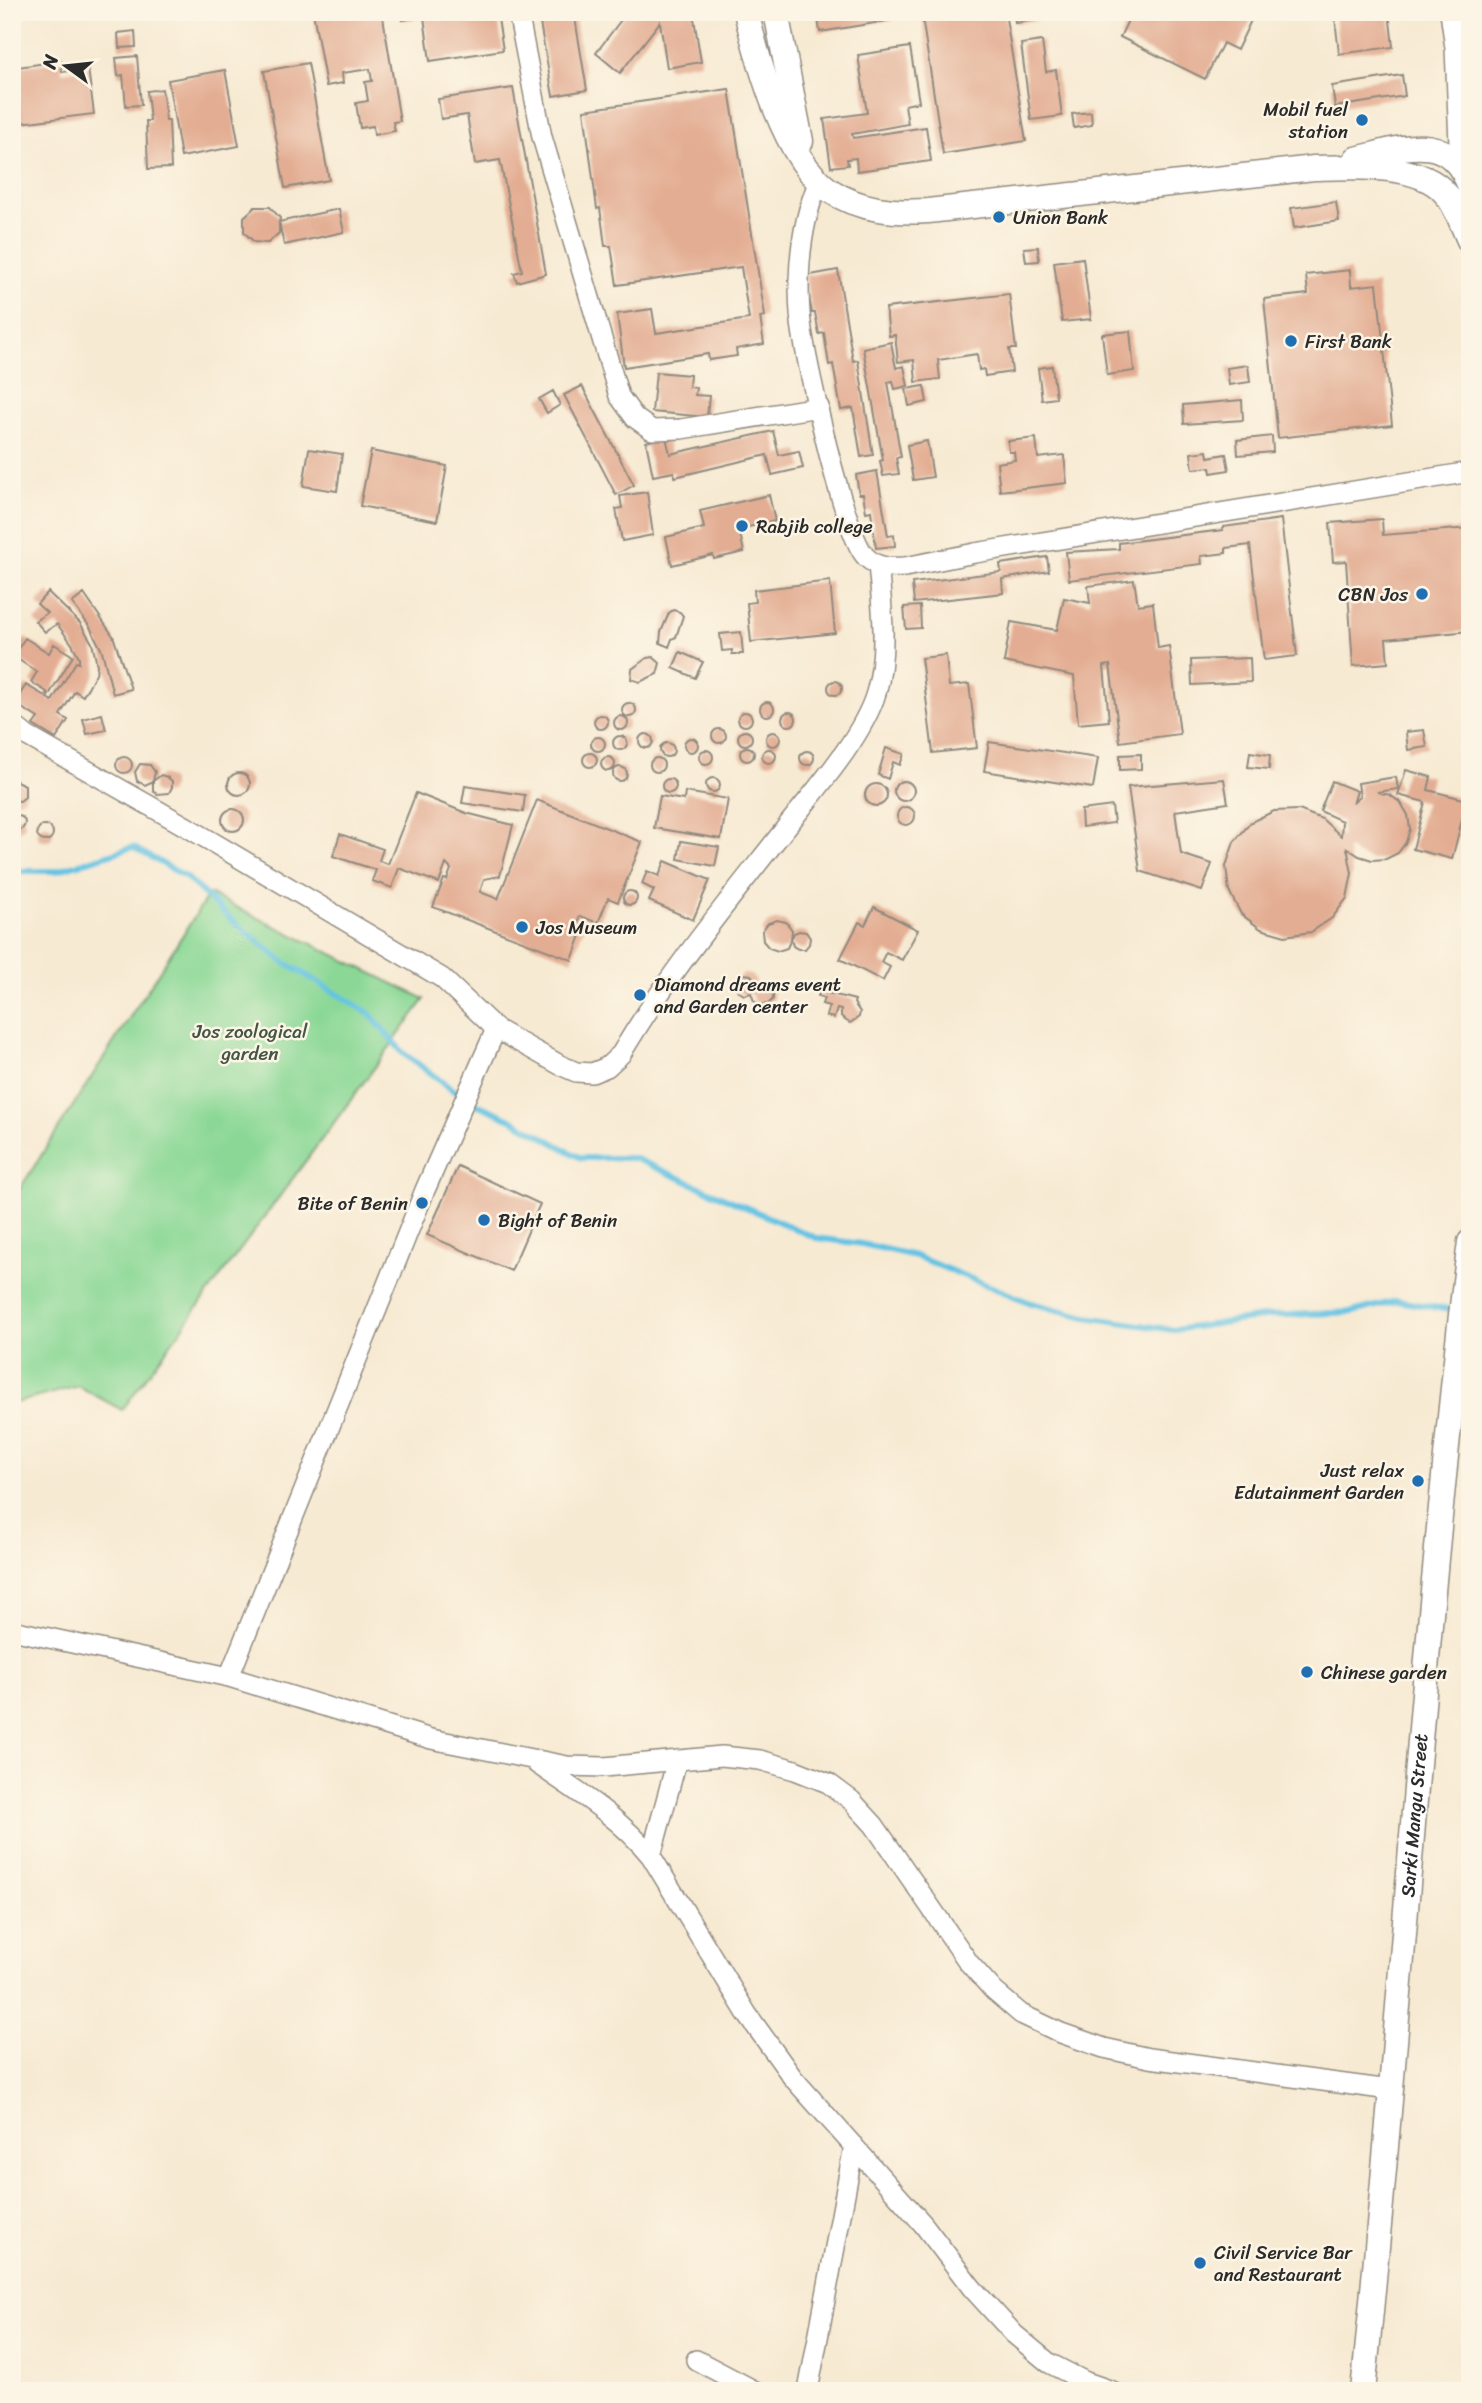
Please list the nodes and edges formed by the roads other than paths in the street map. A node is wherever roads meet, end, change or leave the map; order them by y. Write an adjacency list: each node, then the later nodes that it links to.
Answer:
1 (518, 12): 11 (street)
2 (746, 12): 7 (main road)
3 (776, 12): 7 (main road)
4 (1450, 12): 5 (street)
5 (1459, 145): 6 (main road); 8 (street); 9 (main road)
6 (1314, 168): 7 (main road); 8 (main road)
7 (812, 172): 11 (street)
8 (1434, 183): 10 (main road)
9 (1470, 187)
10 (1470, 242)
11 (819, 407): 13 (street)
12 (1470, 472): 13 (street)
13 (878, 565): 15 (street)
14 (12, 724): 15 (street)
15 (496, 1029): 18 (street)
16 (1470, 1242): 22 (main road, Sarki Mangu Street)
17 (12, 1630): 18 (street)
18 (229, 1677): 19 (street)
19 (527, 1758): 20 (street); 21 (street)
20 (677, 1760): 21 (street); 22 (street)
21 (651, 1856): 23 (street)
22 (1390, 2090): 28 (main road, Sarki Mangu Street)
23 (854, 2146): 26 (street); 27 (street)
24 (695, 2360): 25 (street)
25 (755, 2391)
26 (808, 2391)
27 (1112, 2391)
28 (1363, 2391)

